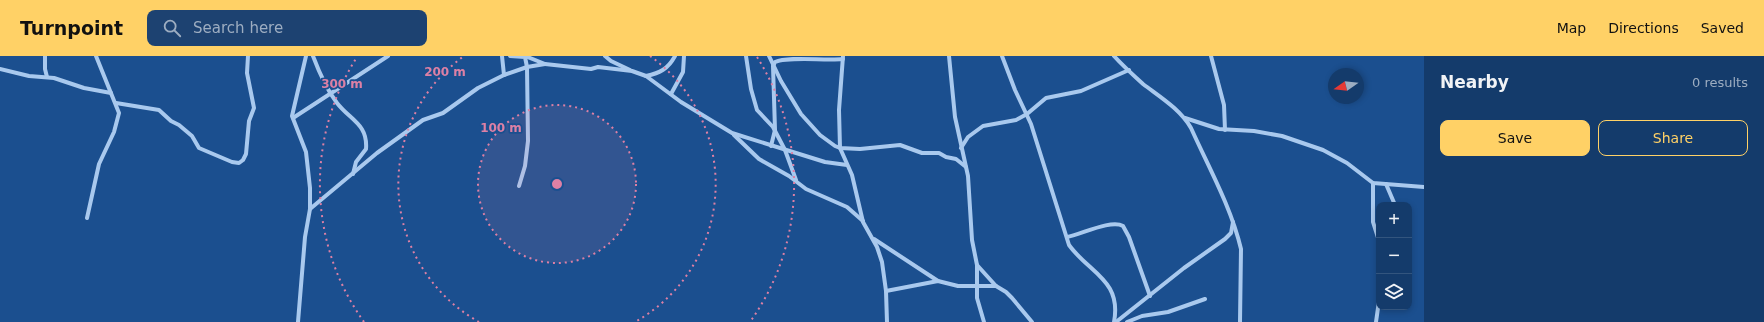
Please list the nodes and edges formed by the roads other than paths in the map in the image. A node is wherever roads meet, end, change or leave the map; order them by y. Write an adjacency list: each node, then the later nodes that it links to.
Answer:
1 (45, 56): 28 (street)
2 (96, 56): 29 (street)
3 (247, 56): 32 (street)
4 (306, 56): 34 (street)
5 (313, 56): 30 (street)
6 (388, 56): 30 (street)
7 (502, 56): 26 (street)
8 (510, 56): 9 (street)
9 (525, 56): 20 (street); 22 (street)
10 (605, 56): 25 (street)
11 (675, 56): 27 (street)
12 (684, 56): 31 (street)
13 (746, 56): 36 (street)
14 (769, 56): 21 (street)
15 (949, 56): 41 (street)
16 (1002, 56): 33 (street)
17 (1114, 56): 24 (street)
18 (1211, 56): 37 (street)
19 (843, 57): 21 (street); 40 (street)
20 (545, 64): 22 (street); 25 (street)
21 (774, 66): 36 (street); 40 (street)
22 (527, 67): 26 (street); 49 (street)
23 (0, 69): 28 (street)
24 (1129, 70): 33 (street); 35 (street)
25 (632, 71): 27 (street)
26 (504, 74): 45 (street)
27 (646, 76): 31 (street)
28 (47, 77): 29 (street)
29 (111, 93): 32 (street)
30 (331, 93): 34 (street); 45 (street)
31 (671, 94): 38 (street)
32 (116, 103): 53 (street)
33 (1027, 114): 41 (street); 56 (street)
34 (293, 118): 52 (street)
35 (1184, 118): 37 (street); 55 (street)
36 (775, 130): 39 (street); 42 (street)
37 (1225, 130): 47 (street)
38 (732, 133): 39 (street); 46 (street)
39 (771, 146): 42 (street)
40 (840, 148): 43 (street); 44 (street)
41 (961, 149): 44 (street)
42 (785, 150): 43 (street); 46 (street)
43 (847, 165): 54 (street)
44 (966, 167): 59 (street)
45 (353, 174): 52 (street)
46 (796, 180): 54 (street)
47 (1373, 183): 48 (street); 57 (street)
48 (1386, 184): 50 (street); 51 (street)
49 (519, 186)
50 (1424, 187)
51 (1394, 202)
52 (310, 209): 67 (street)
53 (87, 218)
54 (863, 222): 58 (street)
55 (1233, 222): 64 (street); 73 (street)
56 (1067, 237): 64 (street); 71 (street)
57 (1378, 238)
58 (873, 239): 60 (street); 63 (street)
59 (977, 265): 61 (street); 62 (street)
60 (938, 281): 61 (street); 63 (street)
61 (976, 285): 62 (street); 69 (street)
62 (996, 286): 70 (street)
63 (886, 291): 68 (street)
64 (1150, 296): 71 (street)
65 (1205, 299): 72 (street)
66 (1378, 310): 74 (street)
67 (298, 322)
68 (887, 322)
69 (984, 322)
70 (1032, 322)
71 (1115, 322)
72 (1126, 322)
73 (1240, 322)
74 (1376, 322)

